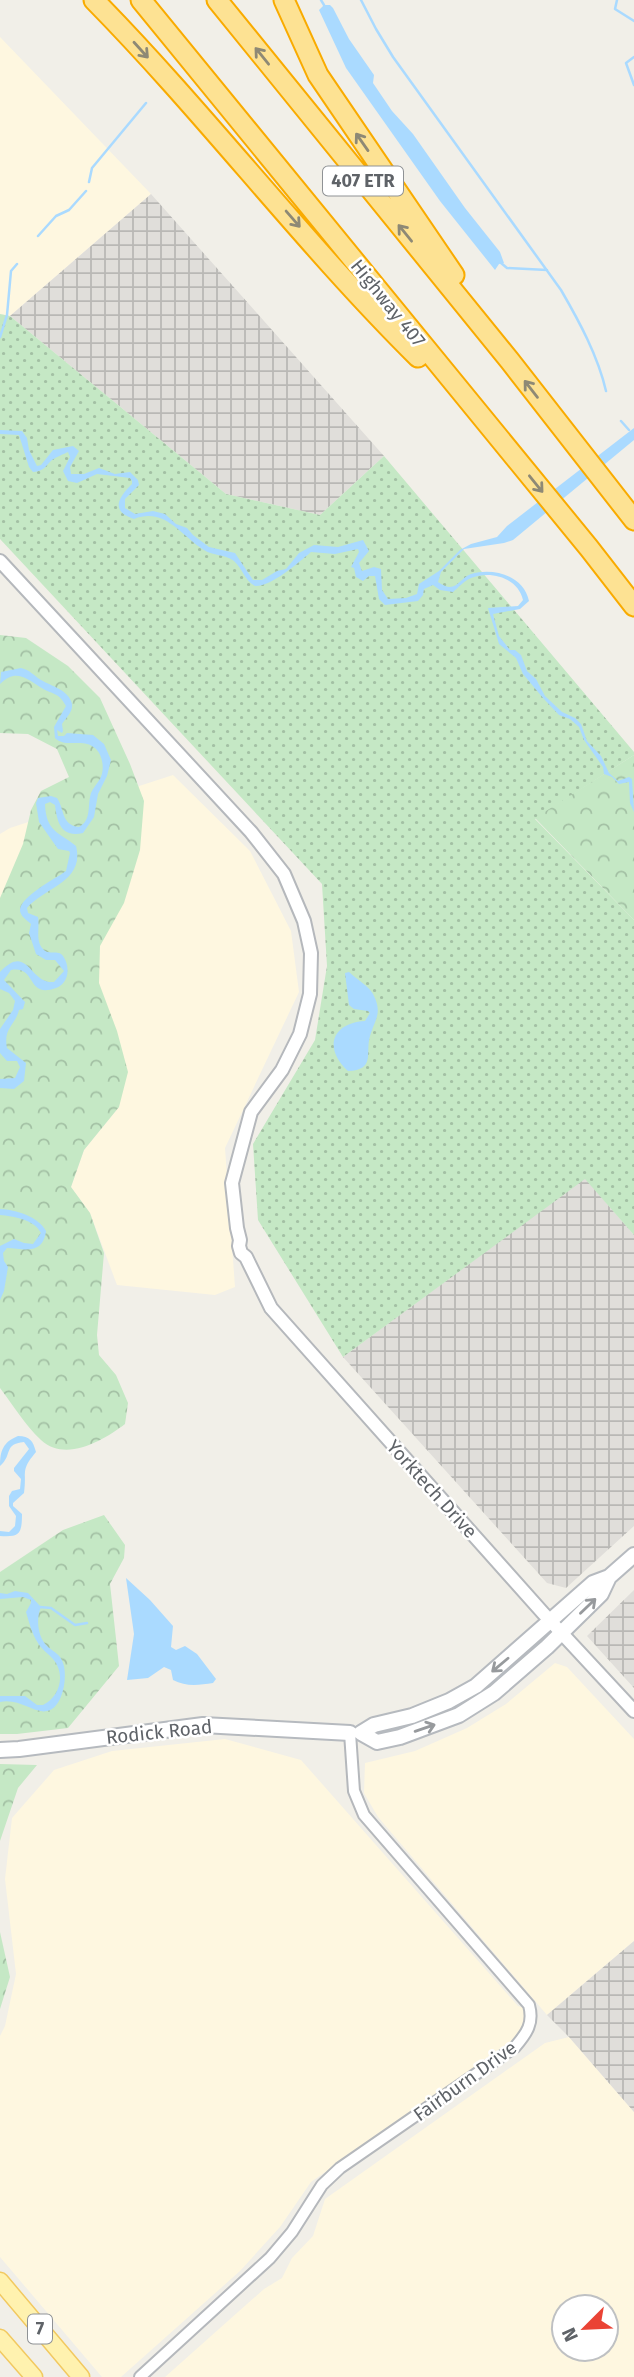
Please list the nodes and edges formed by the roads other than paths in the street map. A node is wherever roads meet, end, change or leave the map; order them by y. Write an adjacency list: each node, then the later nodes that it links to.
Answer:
1 (94, 0): 6 (highway, one-way to 6)
2 (141, 0): 6 (highway, Highway 407 / 407 ETR)
3 (216, 0): 5 (highway, 407 ETR, one-way to 3)
4 (284, 0): 5 (highway, one-way to 4)
5 (510, 361): 7 (highway, 407 ETR, one-way to 5)
6 (493, 431): 9 (highway, Highway 407 / 407 ETR, one-way to 9)
7 (634, 520)
8 (0, 561): 11 (street, Yorktech Drive)
9 (634, 606)
10 (634, 1555): 11 (main road, Rodick Road)
11 (557, 1626): 12 (street, Yorktech Drive); 13 (main road, Rodick Road)
12 (634, 1711)
13 (356, 1733): 14 (main road, Rodick Road); 19 (street, Fairburn Drive)
14 (2, 1750)
15 (0, 2281): 18 (main road, 7)
16 (0, 2338): 17 (main road, 7)
17 (34, 2377)
18 (81, 2377)
19 (140, 2377)

